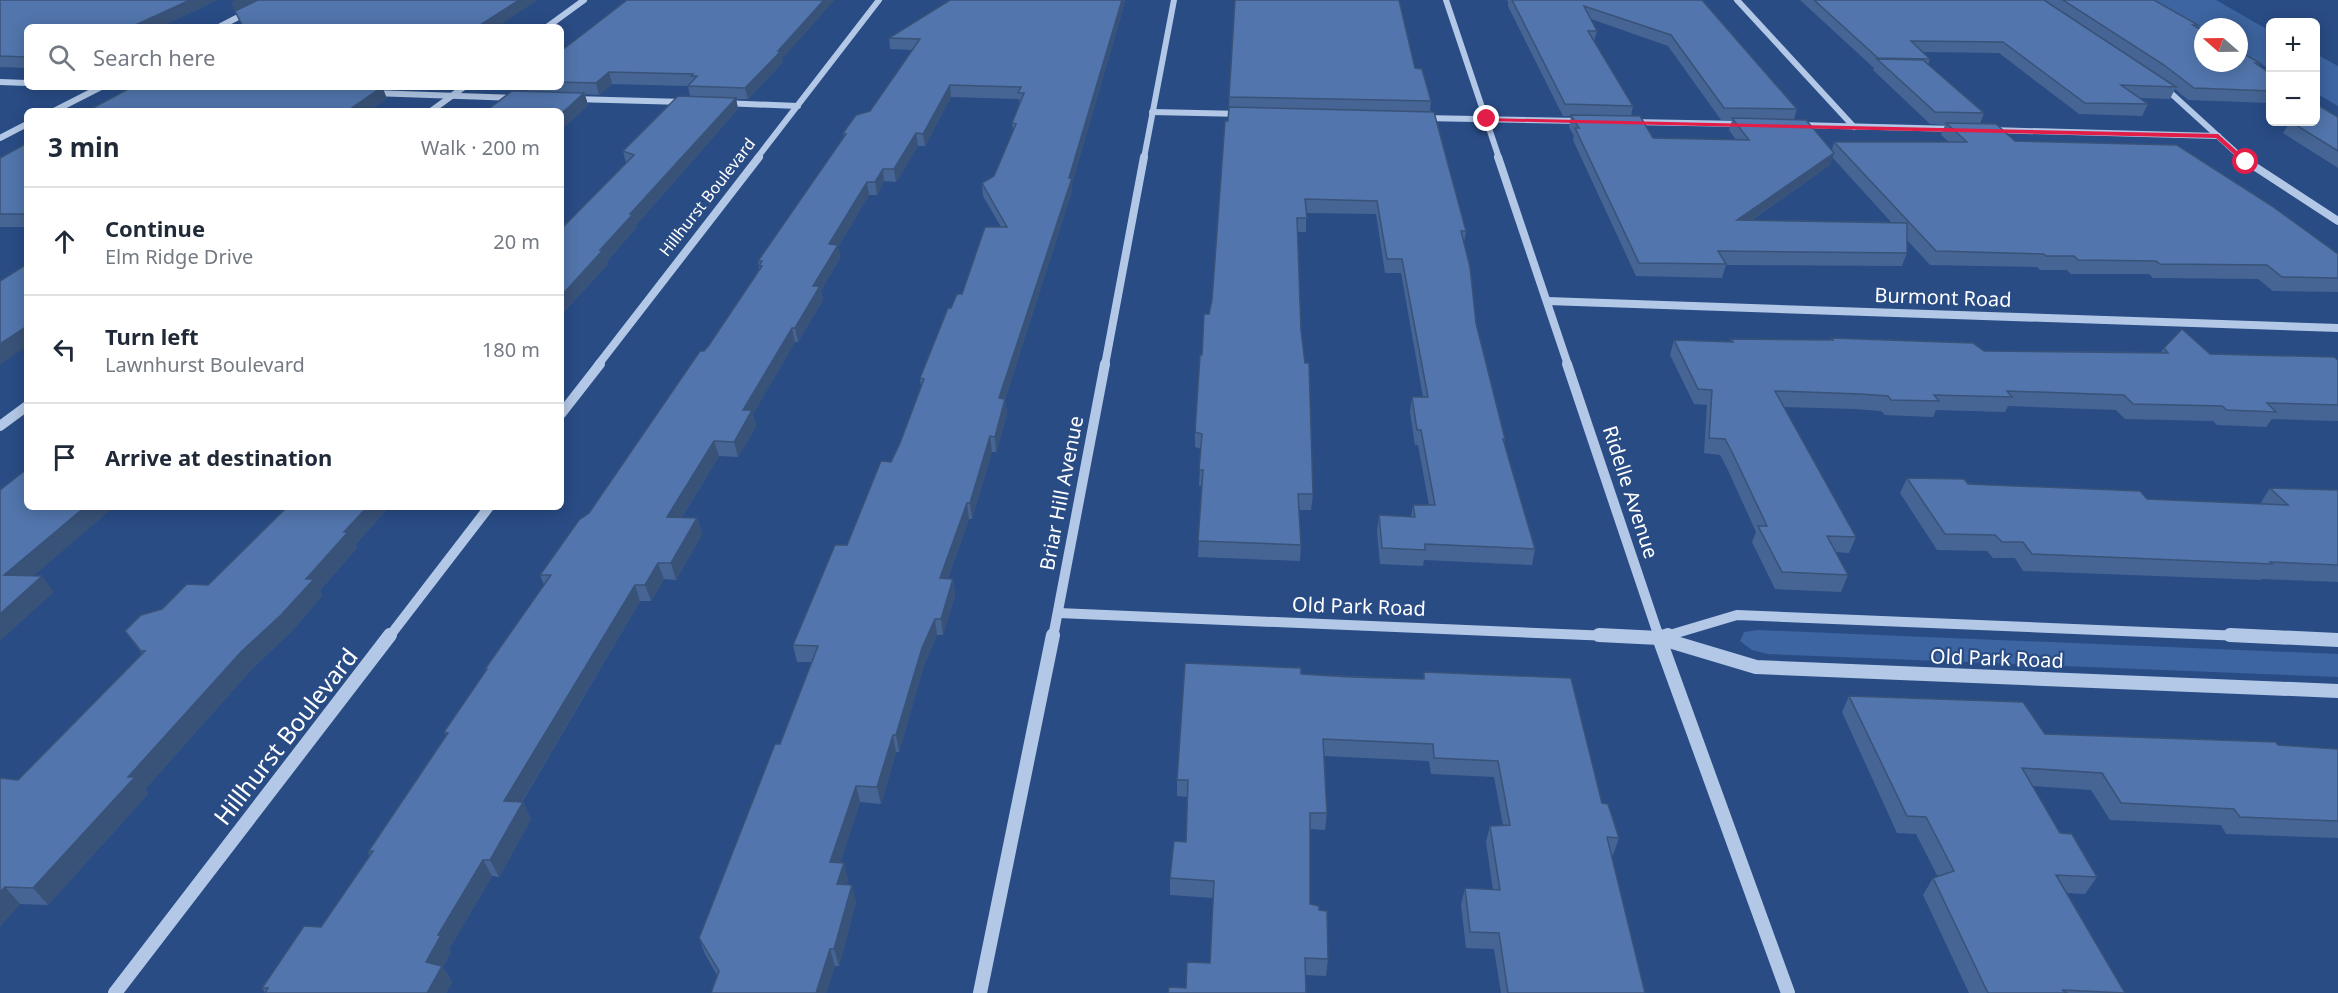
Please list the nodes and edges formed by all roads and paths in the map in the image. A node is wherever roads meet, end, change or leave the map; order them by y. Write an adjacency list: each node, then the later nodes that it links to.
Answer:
1 (272, 0): 7 (street)
2 (585, 0): 8 (street)
3 (879, 0): 20 (street, Hillhurst Boulevard)
4 (1174, 0): 23 (street, Briar Hill Avenue)
5 (1446, 0): 26 (street, Ridelle Avenue)
6 (1737, 0): 32 (street)
7 (225, 24)
8 (552, 24)
9 (2156, 81): 35 (street)
10 (0, 82): 11 (street)
11 (24, 83)
12 (95, 90): 21 (street)
13 (460, 90): 15 (street)
14 (359, 93): 15 (street)
15 (452, 96): 16 (street); 22 (street)
16 (533, 98)
17 (568, 99): 18 (street)
18 (695, 103)
19 (718, 103): 20 (street)
20 (798, 105): 41 (street, Hillhurst Boulevard)
21 (60, 108)
22 (435, 108)
23 (1152, 112): 24 (street); 44 (street, Briar Hill Avenue)
24 (1248, 114)
25 (1415, 118): 26 (street)
26 (1487, 119): 27 (street); 38 (street, Ridelle Avenue)
27 (1593, 121)
28 (1617, 122): 29 (street)
29 (1747, 124)
30 (1795, 125): 32 (street)
31 (24, 126): 36 (street)
32 (1854, 127): 33 (street)
33 (1959, 129)
34 (1983, 130): 35 (street)
35 (2218, 136): 37 (street)
36 (0, 138)
37 (2338, 221)
38 (1547, 301): 39 (street, Burmont Road); 45 (street, Ridelle Avenue)
39 (2338, 328)
40 (24, 408): 42 (street)
41 (564, 410)
42 (0, 426)
43 (487, 510): 48 (street, Hillhurst Boulevard)
44 (1058, 613): 45 (street, Old Park Road); 49 (street, Briar Hill Avenue)
45 (1659, 638): 46 (street, Old Park Road); 47 (street, Old Park Road); 50 (street, Ridelle Avenue)
46 (2338, 640)
47 (2338, 691)
48 (116, 993)
49 (980, 993)
50 (1788, 993)

